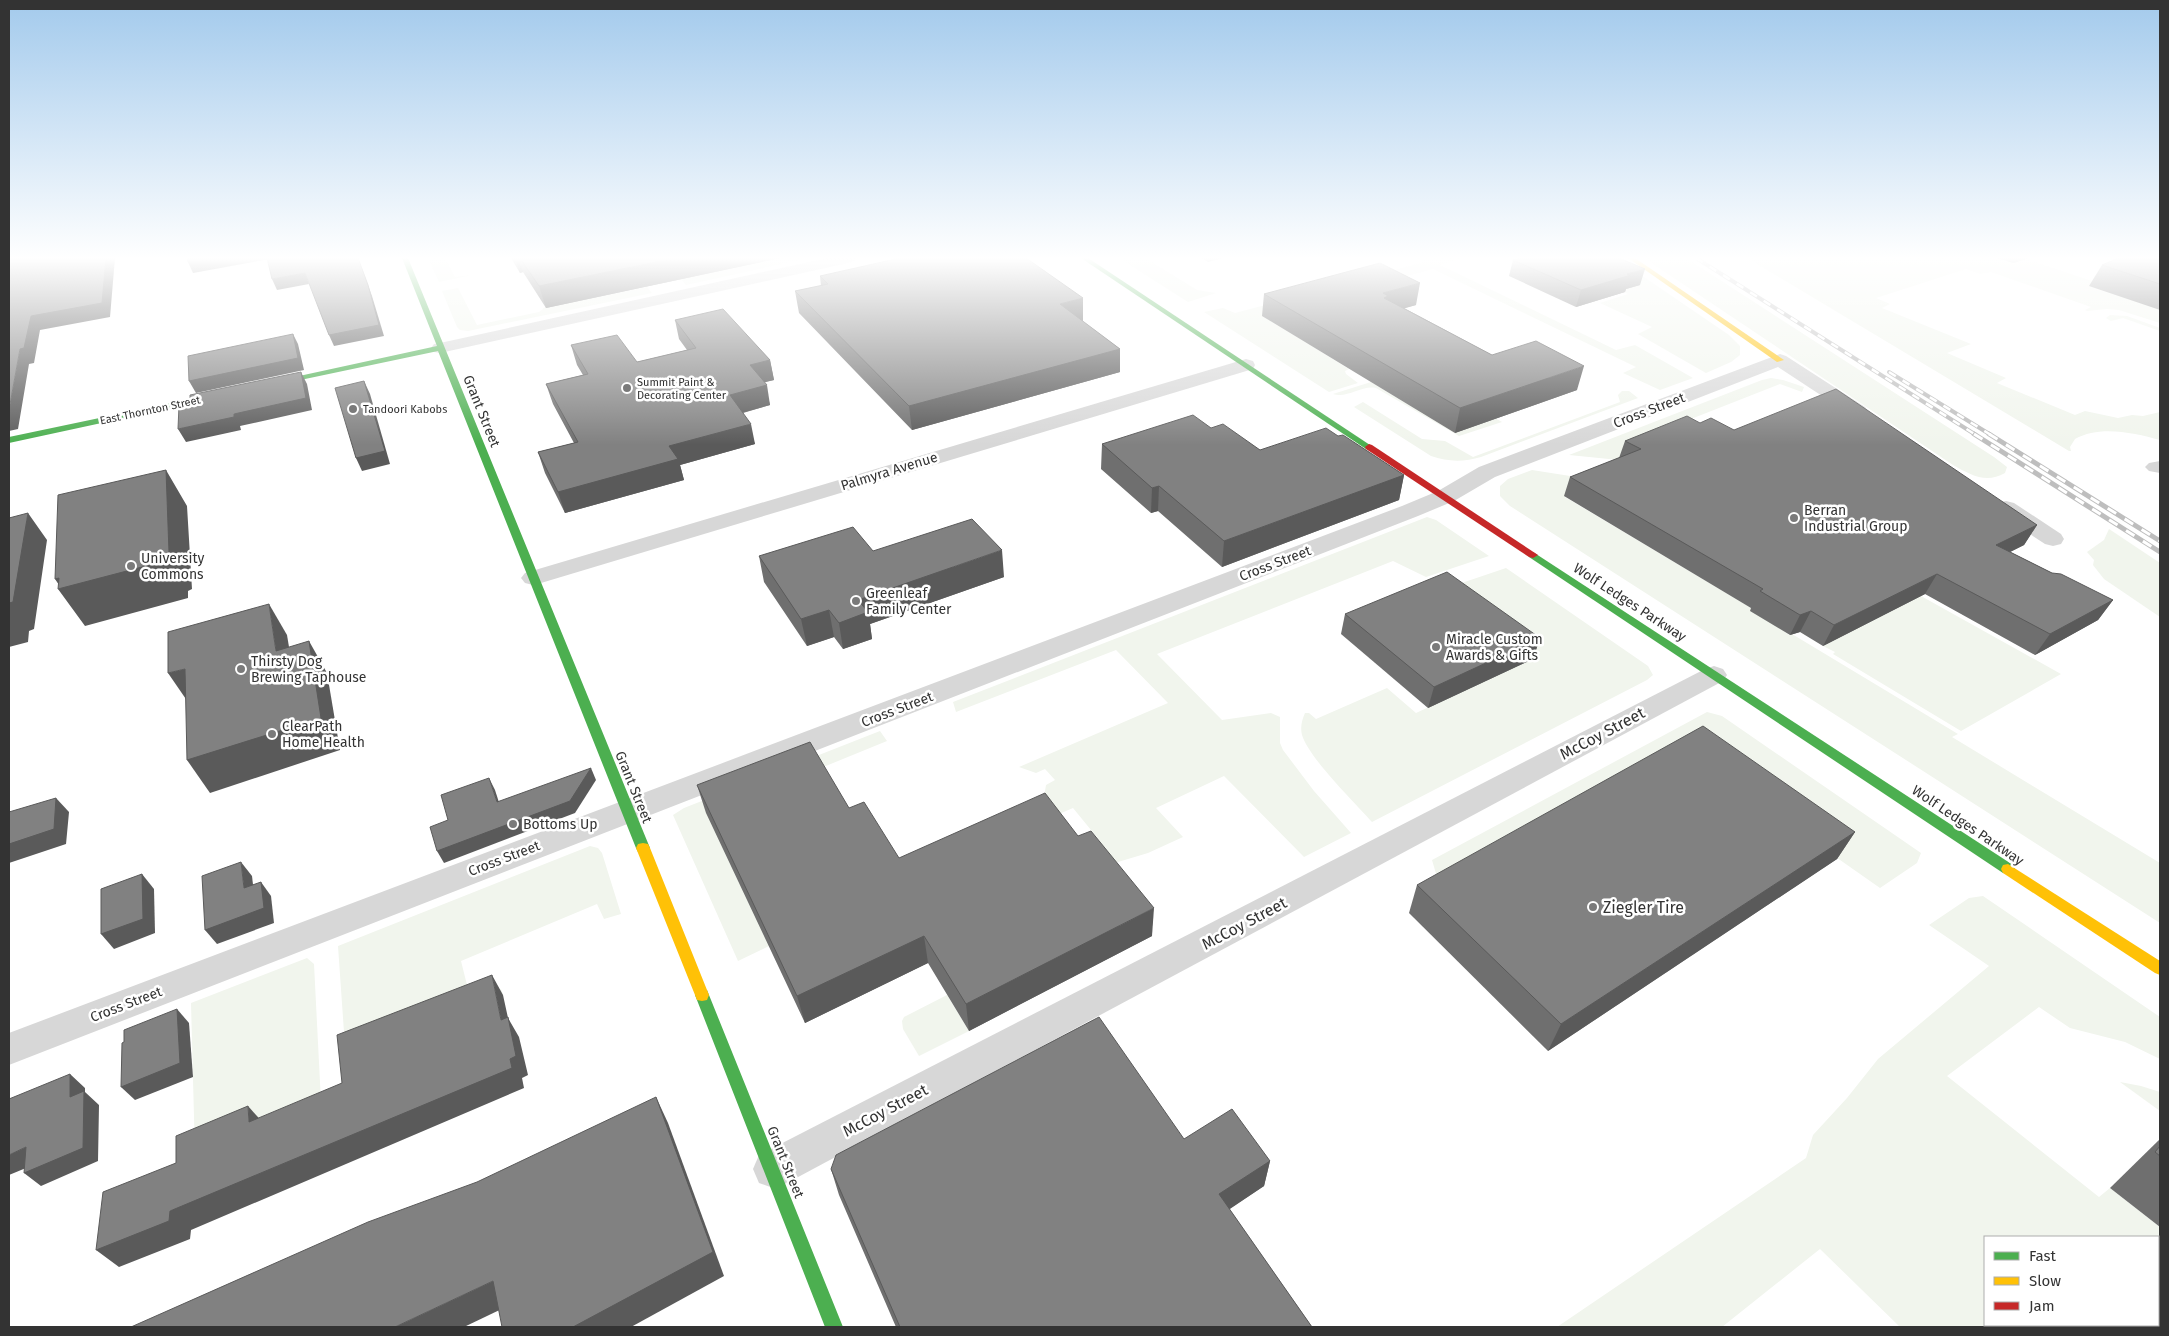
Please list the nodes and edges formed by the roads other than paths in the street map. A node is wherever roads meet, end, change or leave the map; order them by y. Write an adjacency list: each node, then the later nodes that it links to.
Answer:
1 (429, 320): 5 (main road, Grant Street)
2 (565, 320): 5 (street)
3 (1178, 320): 7 (main road, Wolf Ledges Parkway)
4 (1722, 320): 6 (main road)
5 (440, 348): 8 (main road); 15 (main road, Grant Street)
6 (1780, 360): 10 (street); 12 (street, Cross Street)
7 (1246, 366): 12 (main road, Wolf Ledges Parkway); 15 (street, Palmyra Avenue)
8 (258, 387)
9 (242, 390): 11 (main road, East Thornton Street)
10 (1874, 421)
11 (9, 440)
12 (1446, 496): 16 (main road, Wolf Ledges Parkway); 17 (street, Cross Street)
13 (1988, 496): 14 (street)
14 (2053, 540)
15 (532, 578): 17 (main road, Grant Street)
16 (1714, 675): 18 (main road, Wolf Ledges Parkway); 20 (street, McCoy Street)
17 (628, 810): 19 (street, Cross Street); 20 (main road, Grant Street)
18 (2160, 969)
19 (9, 1049)
20 (773, 1169): 21 (main road, Grant Street)
21 (834, 1327)

